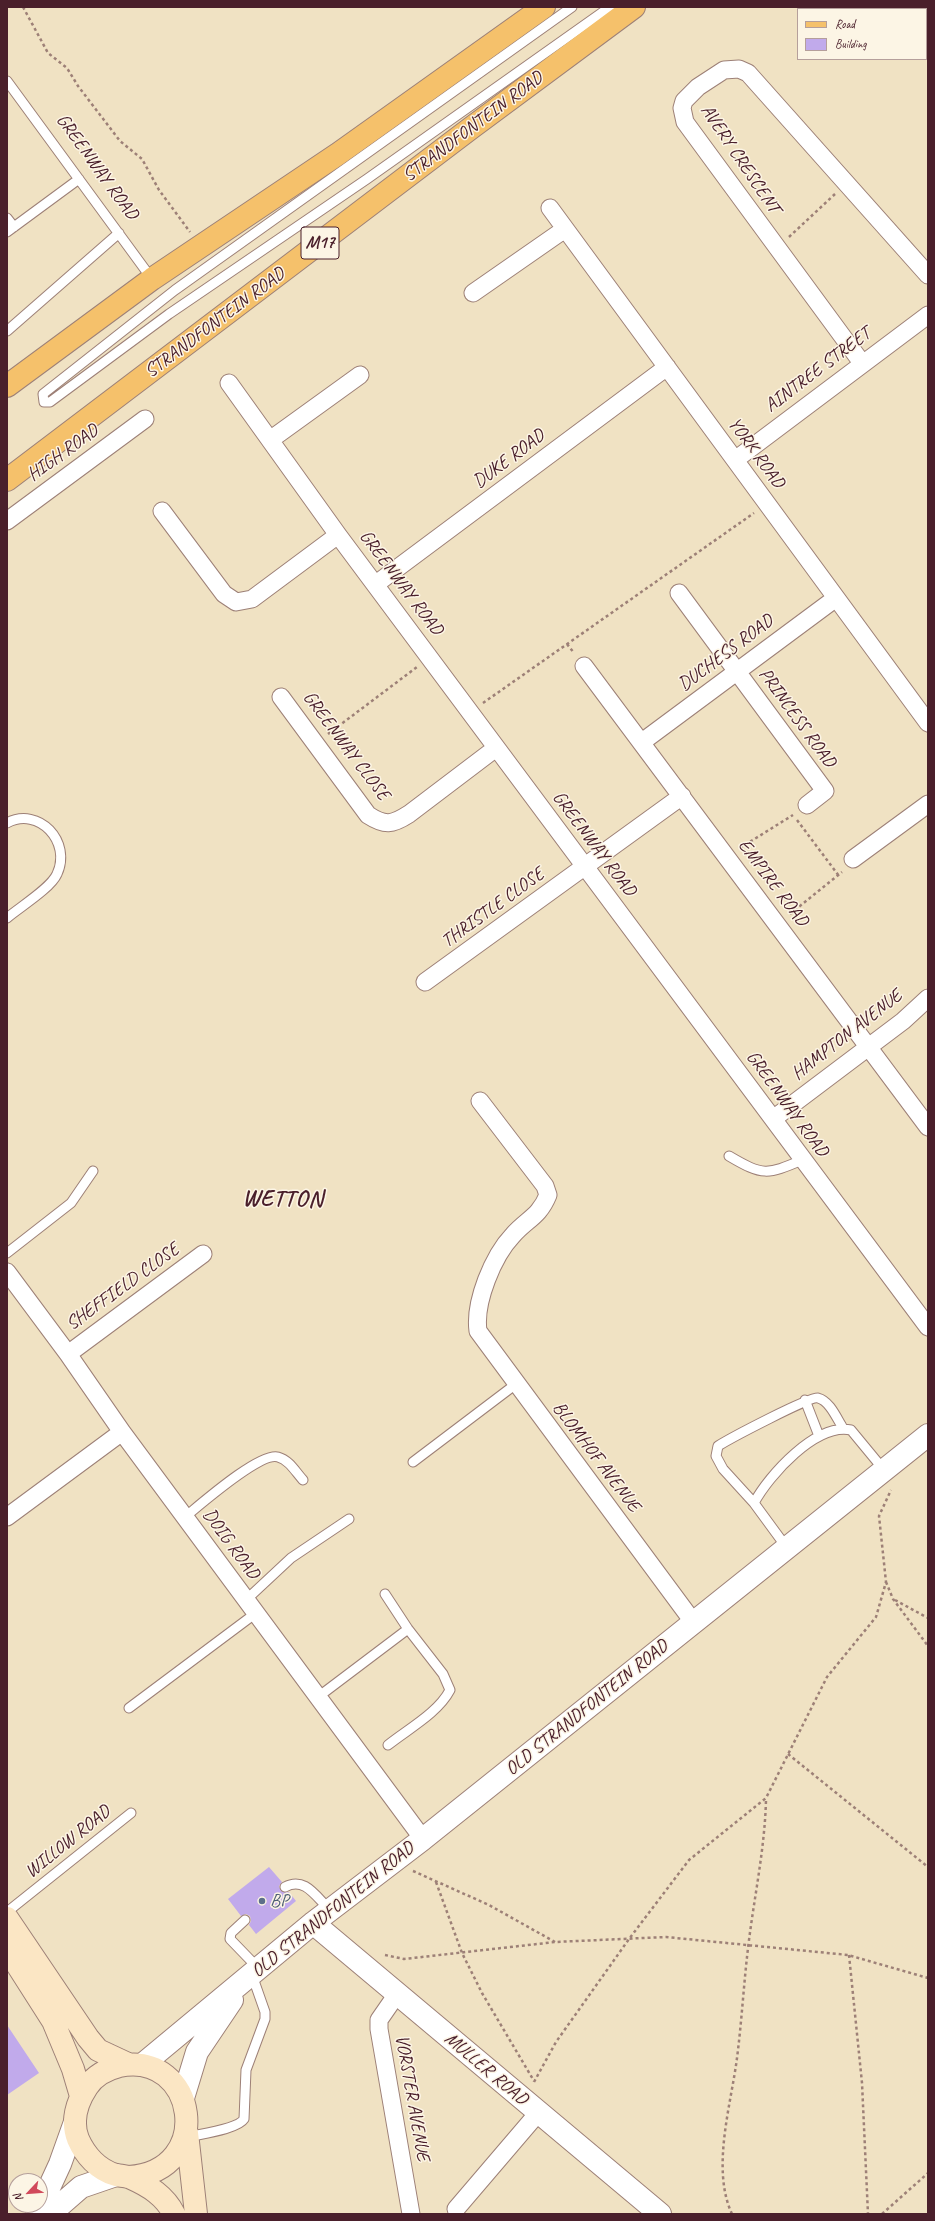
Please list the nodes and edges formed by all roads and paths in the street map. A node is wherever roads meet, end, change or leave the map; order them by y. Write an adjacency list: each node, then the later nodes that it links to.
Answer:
1 (23, 7): 14 (path)
2 (544, 7): 17 (main road)
3 (572, 7): 4 (lane)
4 (610, 7)
5 (634, 7): 29 (main road, STRANDFONTEIN ROAD / M17)
6 (7, 81): 7 (lane, GREENWAY ROAD)
7 (79, 179): 12 (lane); 13 (lane, GREENWAY ROAD)
8 (847, 184): 15 (path); 15 (street, AVERY CRESCENT); 16 (street, AVERY CRESCENT)
9 (550, 208): 11 (street, YORK ROAD)
10 (7, 218): 12 (lane)
11 (565, 229): 18 (street); 22 (street, YORK ROAD)
12 (10, 230)
13 (119, 233): 17 (lane, GREENWAY ROAD); 20 (lane)
14 (192, 236)
15 (776, 248): 21 (street, AVERY CRESCENT)
16 (928, 275)
17 (152, 279): 25 (main road)
18 (472, 294)
19 (928, 315): 21 (street, AINTREE STREET)
20 (7, 331)
21 (862, 363): 28 (street, AINTREE STREET)
22 (668, 367): 28 (street, YORK ROAD); 34 (street, DUKE ROAD)
23 (360, 375): 27 (street)
24 (228, 383): 27 (street, GREENWAY ROAD)
25 (7, 386)
26 (145, 419): 32 (street, HIGH ROAD)
27 (270, 440): 33 (street, GREENWAY ROAD)
28 (735, 460): 30 (street, YORK ROAD)
29 (7, 480)
30 (767, 504): 36 (street, YORK ROAD); 41 (path)
31 (162, 511): 33 (street)
32 (7, 521)
33 (338, 535): 34 (street, GREENWAY ROAD)
34 (376, 584): 37 (street, GREENWAY ROAD)
35 (679, 593): 39 (street)
36 (836, 598): 39 (street, DUCHESS ROAD); 42 (street, YORK ROAD)
37 (430, 657): 41 (street, GREENWAY ROAD); 44 (path)
38 (584, 666): 43 (street, EMPIRE ROAD)
39 (737, 671): 43 (street, DUCHESS ROAD); 48 (street, PRINCESS ROAD)
40 (281, 697): 44 (street, GREENWAY CLOSE)
41 (471, 713): 45 (street, GREENWAY ROAD)
42 (928, 723)
43 (642, 742): 46 (street, EMPIRE ROAD)
44 (316, 744): 45 (street, GREENWAY CLOSE)
45 (496, 748): 52 (street, GREENWAY ROAD)
46 (682, 796): 50 (street, EMPIRE ROAD); 52 (street, THRISTLE CLOSE)
47 (928, 804): 51 (street)
48 (800, 810): 50 (path); 54 (path)
49 (7, 823): 53 (lane)
50 (727, 856): 54 (street, EMPIRE ROAD)
51 (853, 859)
52 (585, 867): 55 (street, THRISTLE CLOSE); 59 (street, GREENWAY ROAD)
53 (7, 918)
54 (777, 924): 57 (street, EMPIRE ROAD)
55 (425, 982)
56 (928, 998): 57 (street, HAMPTON AVENUE)
57 (868, 1046): 59 (street, HAMPTON AVENUE); 60 (street, EMPIRE ROAD)
58 (480, 1101): 69 (street, BLOMHOF AVENUE)
59 (773, 1120): 62 (street, GREENWAY ROAD)
60 (928, 1127)
61 (729, 1156): 62 (lane)
62 (802, 1160): 67 (street, GREENWAY ROAD)
63 (93, 1171): 64 (lane)
64 (7, 1253)
65 (203, 1254): 68 (street, SHEFFIELD CLOSE)
66 (7, 1272): 68 (street, DOIG ROAD)
67 (928, 1327)
68 (68, 1354): 72 (street, DOIG ROAD)
69 (516, 1384): 75 (lane); 88 (street, BLOMHOF AVENUE)
70 (805, 1400): 71 (lane); 74 (lane); 78 (lane)
71 (843, 1428): 74 (lane); 76 (lane)
72 (122, 1432): 79 (street); 80 (street, DOIG ROAD)
73 (928, 1435): 76 (street, OLD STRANDFONTEIN ROAD)
74 (819, 1436): 78 (lane)
75 (413, 1462)
76 (888, 1479): 82 (street, OLD STRANDFONTEIN ROAD); 83 (path)
77 (303, 1480): 80 (lane)
78 (754, 1503): 82 (lane)
79 (7, 1517)
80 (185, 1517): 86 (street, DOIG ROAD)
81 (349, 1519): 86 (lane)
82 (787, 1548): 88 (street, OLD STRANDFONTEIN ROAD)
83 (886, 1582): 85 (path); 94 (path)
84 (385, 1594): 89 (lane)
85 (893, 1599): 87 (path); 90 (path)
86 (251, 1607): 91 (street, DOIG ROAD); 92 (lane)
87 (928, 1618)
88 (694, 1623): 97 (street, OLD STRANDFONTEIN ROAD)
89 (408, 1629): 91 (lane); 93 (lane)
90 (928, 1646)
91 (318, 1697): 97 (street, DOIG ROAD)
92 (129, 1708)
93 (388, 1745)
94 (788, 1754): 95 (path); 98 (path)
95 (766, 1798): 107 (path); 109 (path)
96 (131, 1813): 103 (lane, WILLOW ROAD)
97 (423, 1839): 102 (street, OLD STRANDFONTEIN ROAD)
98 (928, 1867)
99 (408, 1868): 100 (path)
100 (436, 1882): 108 (path); 111 (path)
101 (285, 1887): 102 (lane)
102 (330, 1910): 106 (street, OLD STRANDFONTEIN ROAD)
103 (7, 1912)
104 (7, 1918): 117 (main road)
105 (245, 1920): 114 (lane)
106 (313, 1923): 114 (street, OLD STRANDFONTEIN ROAD); 116 (street, MULLER ROAD)
107 (629, 1939): 108 (path); 109 (path); 111 (path)
108 (555, 1942): 111 (path)
109 (748, 1945): 113 (path); 132 (path)
110 (7, 1949): 118 (main road)
111 (462, 1953): 112 (path)
112 (385, 1955)
113 (848, 1955): 115 (path); 133 (path)
114 (252, 1975): 117 (street, OLD STRANDFONTEIN ROAD); 119 (street, OLD STRANDFONTEIN ROAD); 122 (lane)
115 (928, 1978)
116 (397, 1994): 120 (street, MULLER ROAD); 130 (street, VORSTER AVENUE)
117 (135, 2065): 118 (main road); 119 (main road)
118 (81, 2096): 121 (main road)
119 (183, 2098): 122 (main road)
120 (538, 2113): 125 (street); 131 (street, MULLER ROAD)
121 (75, 2122): 124 (main road); 126 (street)
122 (187, 2133): 124 (main road); 129 (main road)
123 (928, 2173): 134 (path)
124 (123, 2176): 127 (street); 128 (main road)
125 (456, 2209)
126 (37, 2214)
127 (50, 2214)
128 (174, 2214)
129 (196, 2214)
130 (411, 2214)
131 (660, 2214)
132 (732, 2214)
133 (868, 2214)
134 (882, 2214)

